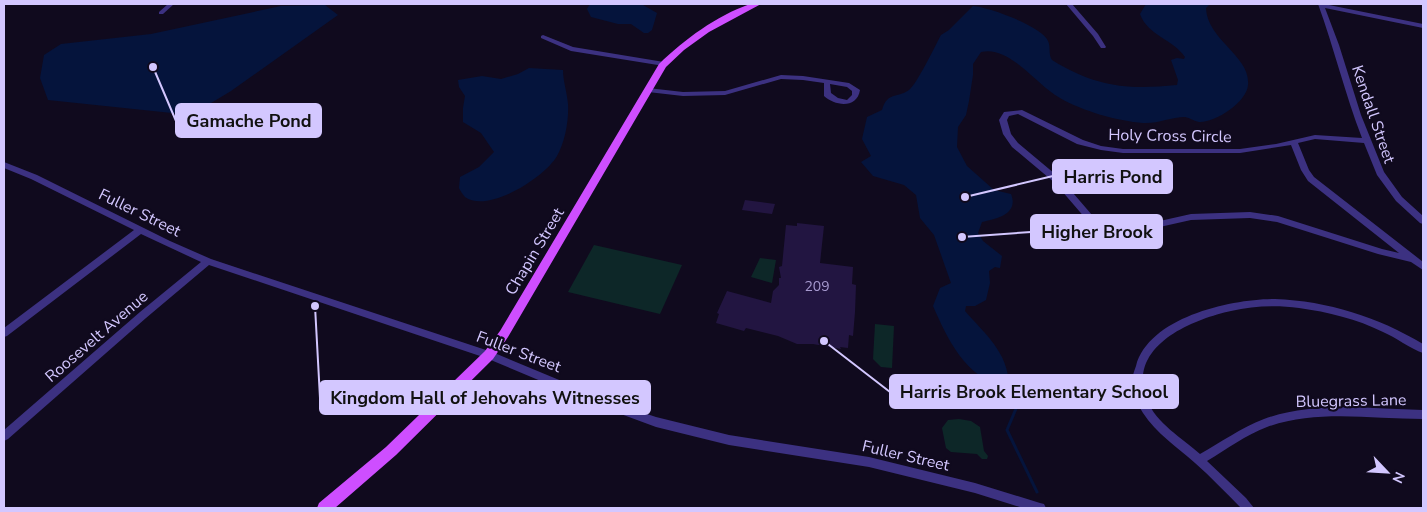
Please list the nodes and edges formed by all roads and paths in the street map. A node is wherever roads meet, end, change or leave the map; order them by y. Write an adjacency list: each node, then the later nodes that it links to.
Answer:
1 (171, 4): 5 (street)
2 (757, 4): 9 (main road, Chapin Street)
3 (1069, 4): 8 (street)
4 (1321, 4): 6 (street); 12 (street, Kendall Street)
5 (161, 13)
6 (1423, 26)
7 (543, 37): 9 (street)
8 (1103, 47)
9 (664, 64): 11 (main road, Chapin Street)
10 (827, 82): 11 (street)
11 (648, 90): 22 (main road, Chapin Street)
12 (1366, 141): 13 (street, Holy Cross Circle); 15 (street, Kendall Street)
13 (1294, 143): 17 (street); 17 (street, Holy Cross Circle)
14 (4, 165): 16 (street, Fuller Street)
15 (1423, 220)
16 (140, 230): 18 (street, Fuller Street); 20 (street)
17 (1415, 260): 19 (street)
18 (208, 261): 22 (street, Fuller Street); 24 (street, Roosevelt Avenue)
19 (1423, 266)
20 (4, 333)
21 (1423, 349): 25 (street)
22 (489, 355): 26 (main road, Chapin Street); 27 (street, Fuller Street)
23 (1423, 415): 25 (street, Bluegrass Lane)
24 (4, 436)
25 (1199, 460): 28 (street)
26 (324, 508)
27 (1040, 508)
28 (1248, 508)

